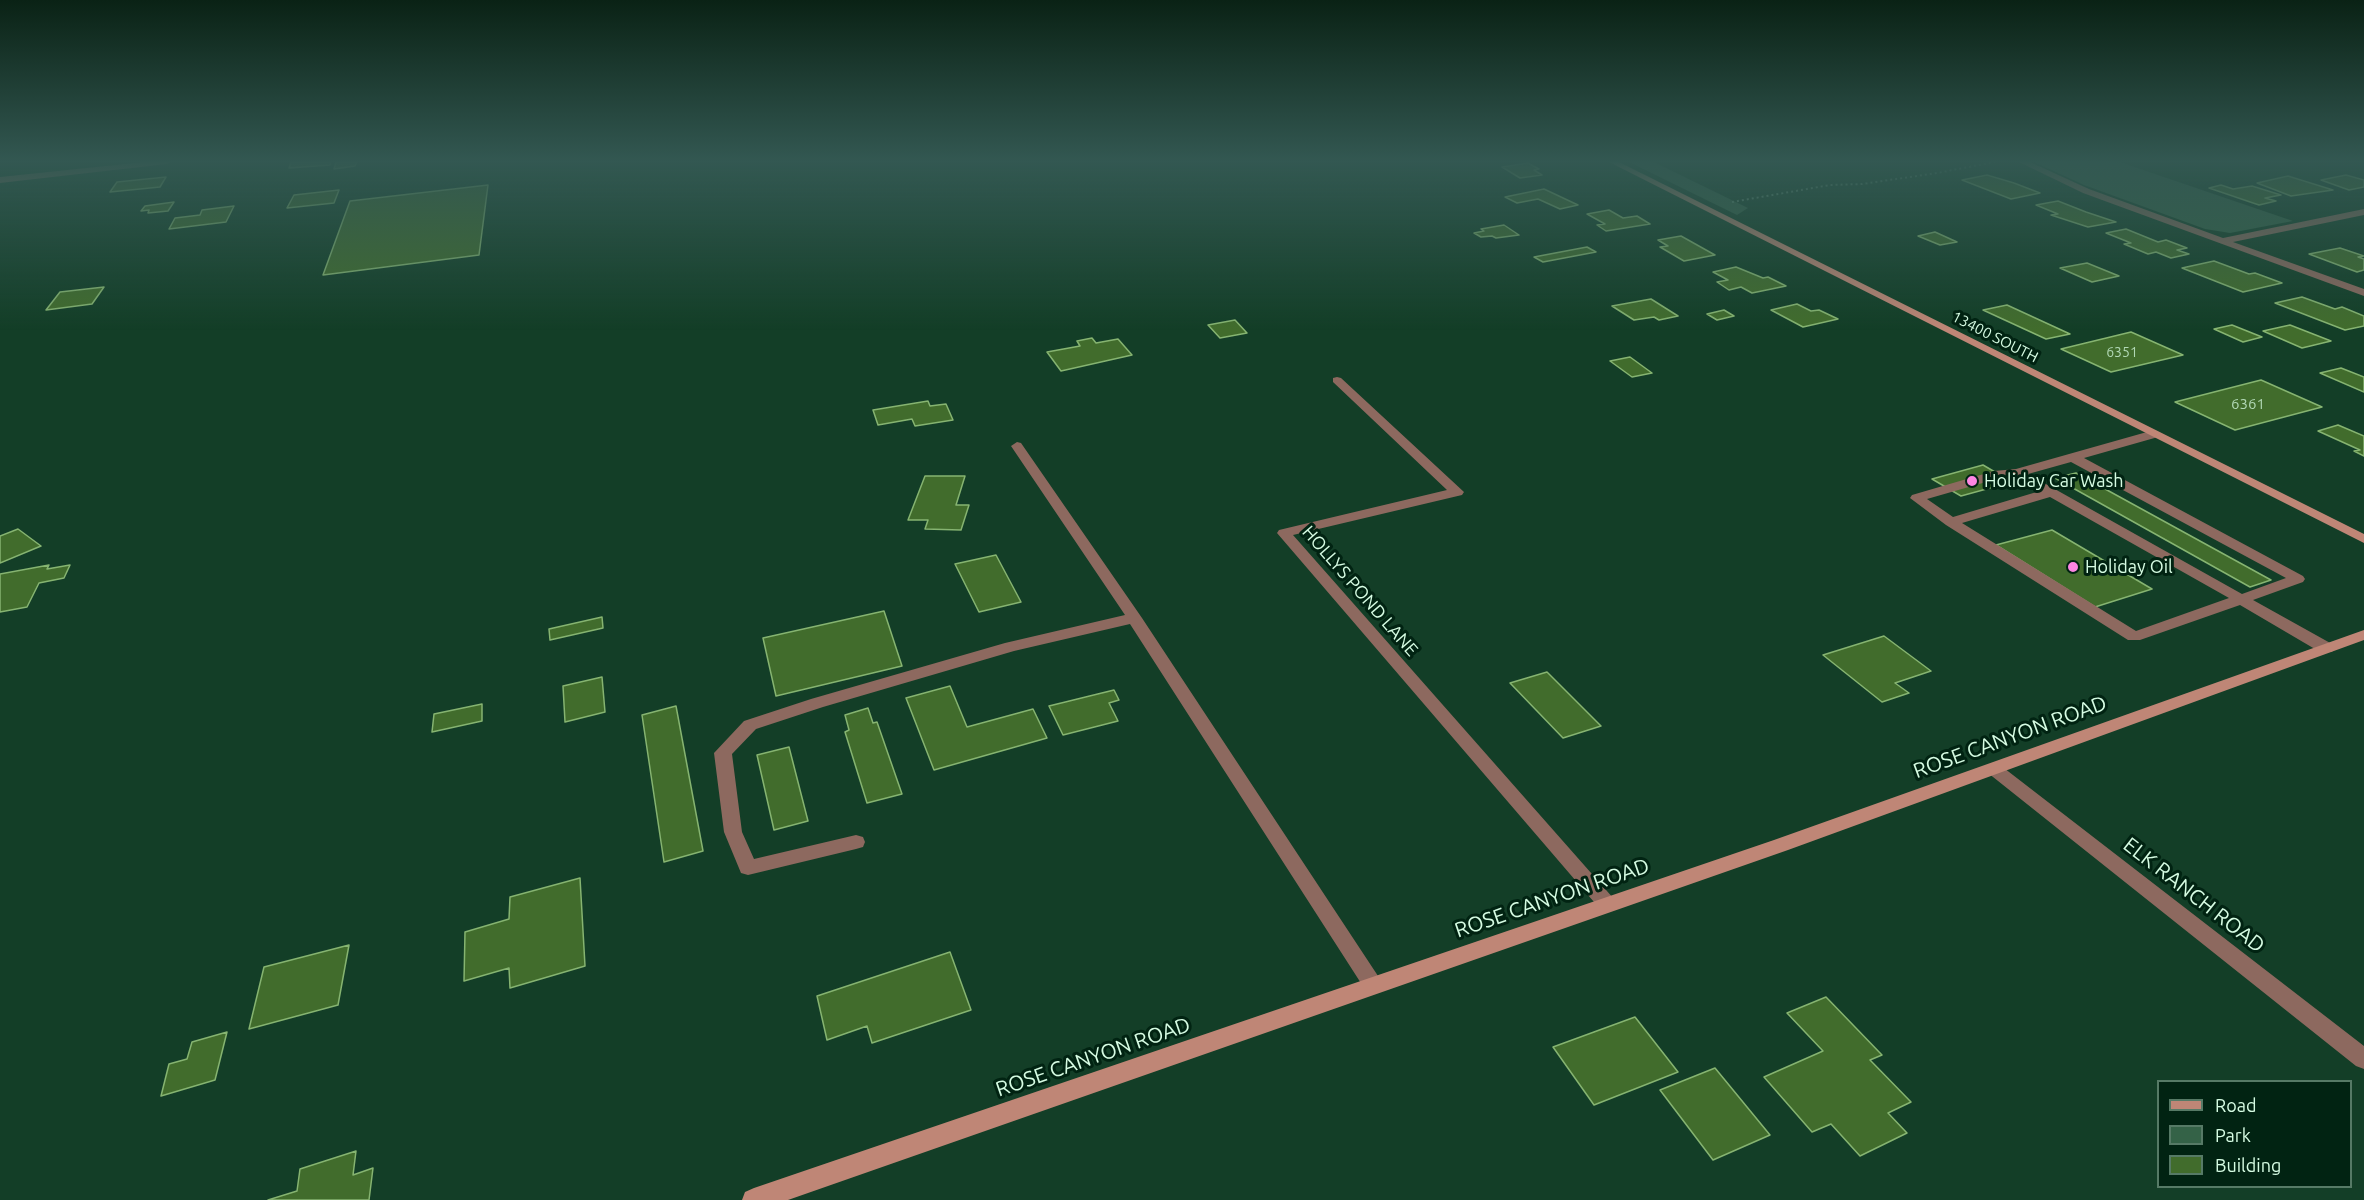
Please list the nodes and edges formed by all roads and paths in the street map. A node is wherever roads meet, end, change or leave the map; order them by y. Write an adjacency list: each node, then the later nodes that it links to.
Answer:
1 (1724, 218): 7 (main road, 13400 SOUTH)
2 (2160, 218): 4 (street)
3 (2335, 218): 4 (street)
4 (2223, 241): 5 (street)
5 (2364, 293)
6 (1337, 380): 20 (street, HOLLYS POND LANE)
7 (2154, 434): 9 (street); 13 (main road, 13400 SOUTH)
8 (1017, 446): 15 (street)
9 (2072, 457): 10 (street); 14 (street)
10 (2017, 472): 11 (street); 12 (street)
11 (2051, 492): 12 (street); 14 (street)
12 (1952, 522): 14 (street)
13 (2364, 540)
14 (2241, 599): 17 (street)
15 (1134, 618): 19 (street); 21 (street)
16 (2364, 635): 17 (main road, ROSE CANYON ROAD)
17 (2326, 648): 18 (main road, ROSE CANYON ROAD)
18 (1994, 769): 20 (main road, ROSE CANYON ROAD); 22 (street, ELK RANCH ROAD)
19 (856, 842)
20 (1607, 904): 21 (main road, ROSE CANYON ROAD)
21 (1373, 985): 23 (main road, ROSE CANYON ROAD)
22 (2364, 1059)
23 (754, 1200)

